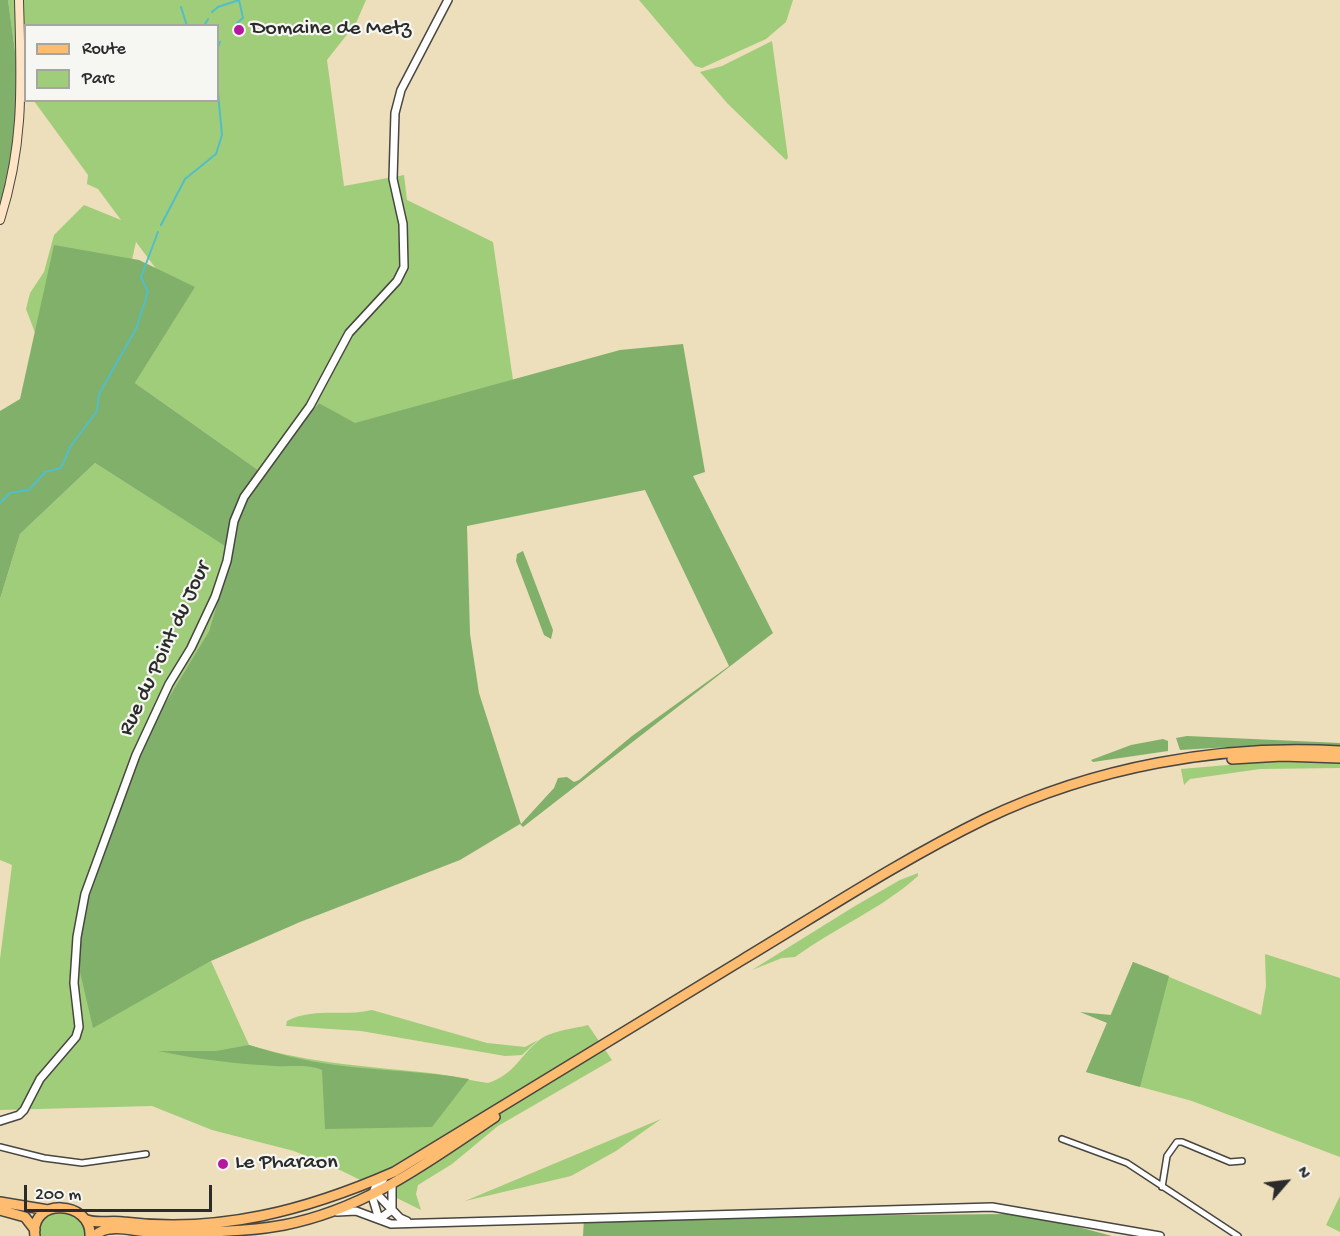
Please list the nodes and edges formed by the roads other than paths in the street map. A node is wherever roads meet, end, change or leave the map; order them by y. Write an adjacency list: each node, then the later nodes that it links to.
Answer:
1 (19, 0): 3 (main road)
2 (448, 0): 6 (street, Rue du Point du Jour)
3 (0, 220)
4 (1340, 751): 11 (main road)
5 (1340, 758): 12 (main road)
6 (0, 1121)
7 (1062, 1139): 14 (street)
8 (0, 1147): 9 (street)
9 (146, 1154)
10 (1242, 1161): 14 (street)
11 (394, 1172): 13 (main road); 15 (street)
12 (392, 1185): 15 (main road); 19 (street)
13 (362, 1186): 15 (street); 24 (main road)
14 (1162, 1187): 28 (street)
15 (374, 1193): 19 (street); 20 (main road); 21 (street)
16 (0, 1202): 17 (main road)
17 (48, 1209): 22 (main road); 25 (main road)
18 (0, 1210): 25 (main road)
19 (392, 1210): 21 (street); 23 (street)
20 (334, 1212): 21 (street); 24 (main road)
21 (379, 1219): 23 (street)
22 (87, 1220): 24 (main road); 26 (main road)
23 (410, 1222): 27 (street)
24 (163, 1228): 26 (main road)
25 (35, 1233)
26 (92, 1236)
27 (1160, 1236)
28 (1238, 1236)

